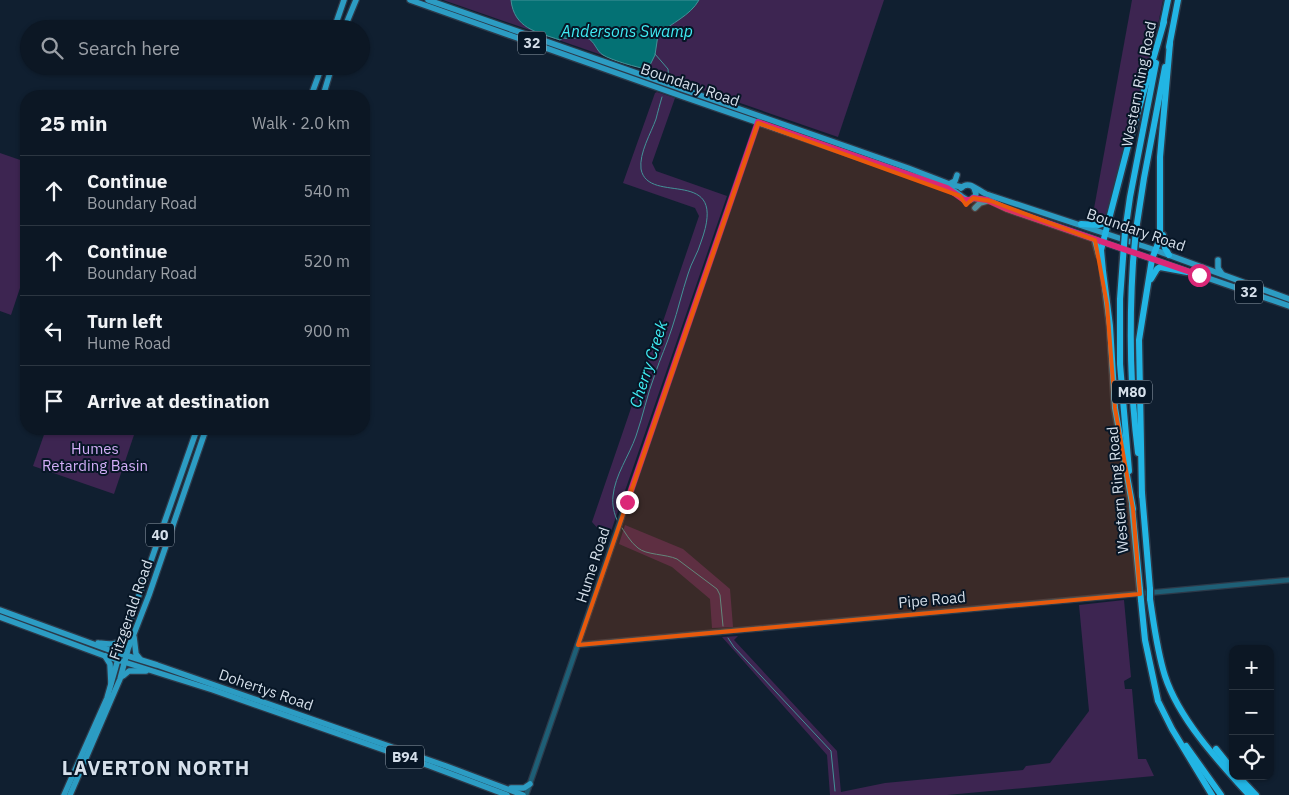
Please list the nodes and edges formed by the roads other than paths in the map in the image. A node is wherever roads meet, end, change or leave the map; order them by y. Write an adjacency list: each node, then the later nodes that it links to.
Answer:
1 (344, 0): 7 (main road)
2 (356, 0): 8 (main road)
3 (410, 0): 13 (main road, Boundary Road / 32)
4 (428, 0): 13 (main road, Boundary Road / 32)
5 (1168, 0): 9 (highway, Western Ring Road / M80)
6 (1178, 0): 10 (highway, Western Ring Road / M80)
7 (337, 20)
8 (348, 20)
9 (1164, 22): 26 (highway); 44 (highway, Western Ring Road / M80, bridge)
10 (1170, 43): 22 (highway); 43 (highway, Western Ring Road / M80, bridge)
11 (319, 75): 14 (main road)
12 (329, 75): 15 (main road)
13 (654, 83): 16 (main road, Boundary Road / 32)
14 (313, 90)
15 (325, 90)
16 (759, 119): 18 (main road, Boundary Road / 32); 21 (main road, Boundary Road / 32); 53 (street, Hume Road)
17 (957, 175): 18 (main road)
18 (949, 184): 19 (main road, Boundary Road / 32)
19 (962, 187): 20 (main road, 32); 21 (main road)
20 (974, 188): 23 (main road); 27 (main road, Boundary Road / 32)
21 (960, 196): 23 (main road, 32)
22 (1160, 196): 31 (highway); 32 (highway)
23 (973, 198): 24 (main road, Boundary Road / 32)
24 (991, 201): 25 (main road); 29 (main road, Boundary Road / 32)
25 (975, 208)
26 (1109, 222): 27 (highway); 28 (highway)
27 (1081, 224): 28 (main road, Boundary Road / 32)
28 (1106, 233): 30 (highway); 31 (main road, Boundary Road / 32)
29 (1095, 240): 30 (main road, Boundary Road / 32); 35 (highway)
30 (1103, 243): 33 (main road, Boundary Road / 32); 35 (highway)
31 (1155, 250): 32 (main road, Boundary Road / 32); 33 (highway)
32 (1169, 255): 37 (main road, Boundary Road / 32)
33 (1152, 259): 36 (main road, Boundary Road / 32); 38 (highway)
34 (1218, 260): 37 (main road)
35 (1102, 271): 44 (highway)
36 (1187, 272): 38 (highway); 40 (main road, Boundary Road / 32)
37 (1223, 275): 39 (main road, Boundary Road / 32)
38 (1147, 290): 43 (highway)
39 (1289, 300)
40 (1289, 306)
41 (195, 435): 51 (main road, Fitzgerald Road / 40)
42 (205, 435): 50 (main road, Fitzgerald Road / 40)
43 (1142, 496): 61 (highway, Western Ring Road / M80, bridge)
44 (1133, 509): 63 (highway, Western Ring Road / M80, bridge)
45 (1289, 580): 53 (street, Pipe Road)
46 (0, 610): 48 (main road, Dohertys Road / B94)
47 (0, 616): 48 (main road, Dohertys Road / B94)
48 (9, 616): 49 (main road, Dohertys Road / B94)
49 (38, 626): 52 (main road, Dohertys Road / B94); 56 (main road, Dohertys Road / B94)
50 (134, 632): 55 (main road, Fitzgerald Road / 40); 58 (main road)
51 (124, 638): 52 (main road); 54 (main road, Fitzgerald Road / 40)
52 (88, 642): 54 (main road, Dohertys Road / B94)
53 (578, 645): 70 (street, Hume Road)
54 (120, 653): 55 (main road, Dohertys Road / B94); 57 (main road, Fitzgerald Road / 40)
55 (127, 655): 58 (main road, Dohertys Road / B94); 59 (main road, Fitzgerald Road / 40)
56 (105, 656): 57 (main road, Dohertys Road / B94); 64 (main road)
57 (118, 660): 59 (main road, Dohertys Road / B94); 64 (main road, Fitzgerald Road / 40)
58 (141, 660): 65 (main road, Dohertys Road / B94)
59 (125, 662): 60 (main road, Dohertys Road / B94); 62 (main road, Fitzgerald Road / 40)
60 (154, 672): 62 (main road); 65 (main road, Dohertys Road / B94)
61 (1165, 677): 67 (highway); 77 (highway)
62 (120, 679): 72 (main road, Fitzgerald Road / 40)
63 (1154, 680): 75 (highway); 76 (highway)
64 (111, 687): 71 (main road, Fitzgerald Road / 40)
65 (260, 704): 66 (main road, Dohertys Road / B94)
66 (335, 730): 69 (main road, Dohertys Road / B94); 73 (main road, Dohertys Road / B94)
67 (1229, 765)
68 (1242, 780): 78 (highway)
69 (489, 783): 70 (main road); 74 (main road, Dohertys Road / B94)
70 (530, 784): 74 (street, Hume Road)
71 (64, 795)
72 (70, 795)
73 (507, 795)
74 (525, 795)
75 (1212, 795)
76 (1221, 795)
77 (1249, 795)
78 (1256, 795)

